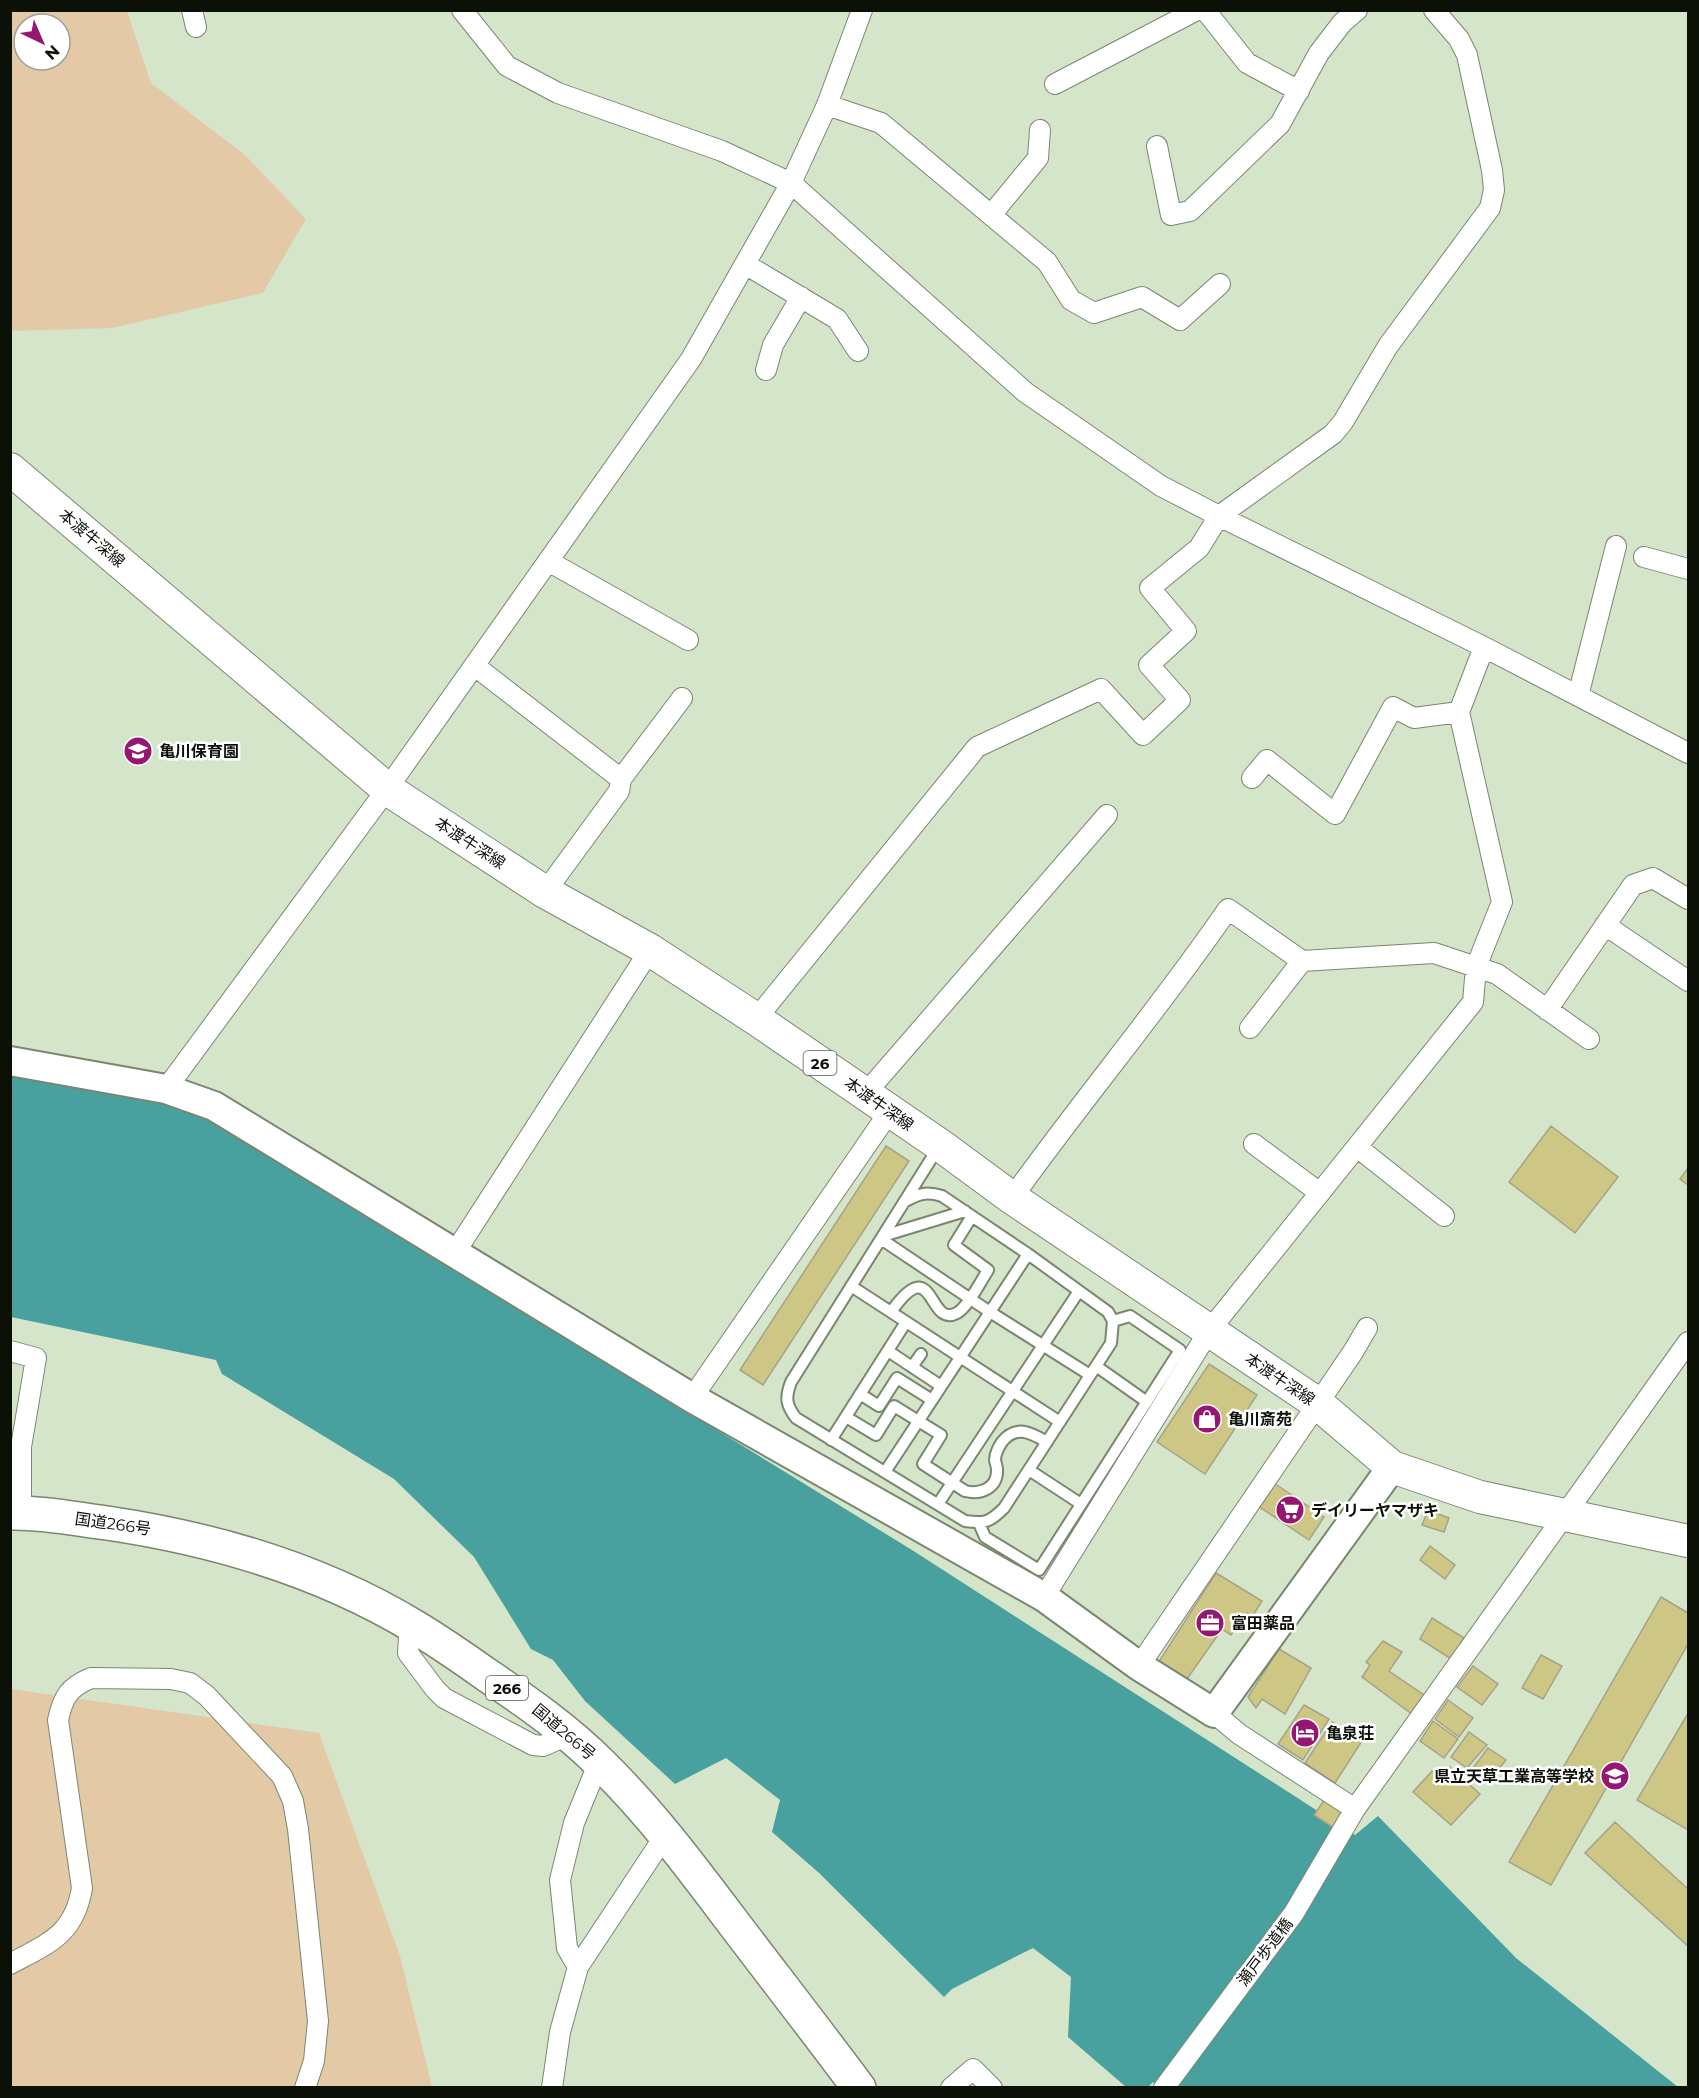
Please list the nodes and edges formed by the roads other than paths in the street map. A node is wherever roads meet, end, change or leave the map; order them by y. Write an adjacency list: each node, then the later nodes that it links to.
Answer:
1 (462, 10): 12 (street)
2 (862, 10): 9 (street)
3 (1197, 10): 7 (street)
4 (1205, 10): 8 (street)
5 (1357, 10): 8 (street)
6 (1434, 10): 20 (street)
7 (1055, 84)
8 (1299, 91): 11 (street)
9 (827, 105): 12 (street); 13 (street)
10 (1040, 130): 13 (street)
11 (1157, 146)
12 (791, 183): 14 (street); 20 (street)
13 (991, 215): 15 (street)
14 (745, 264): 16 (street); 23 (street)
15 (1220, 284)
16 (801, 297): 17 (street); 18 (street)
17 (858, 351)
18 (766, 370)
19 (10, 469): 34 (main road, 本渡牛深線 / 26)
20 (1219, 516): 26 (street); 44 (street)
21 (1616, 546): 28 (street)
22 (1644, 557): 24 (street)
23 (548, 561): 25 (street); 27 (street)
24 (1689, 569)
25 (688, 640)
26 (1484, 647): 28 (street); 30 (street)
27 (475, 666): 33 (street); 34 (street)
28 (1578, 696): 31 (street)
29 (682, 698): 33 (street)
30 (1459, 712): 32 (street); 41 (street)
31 (1689, 753)
32 (1252, 778)
33 (621, 779): 36 (street)
34 (387, 789): 36 (main road, 本渡牛深線 / 26); 48 (street)
35 (1107, 815): 49 (street)
36 (545, 892): 39 (main road, 本渡牛深線 / 26)
37 (1689, 899): 38 (street)
38 (1605, 925): 42 (street); 43 (street)
39 (650, 950): 44 (main road, 本渡牛深線 / 26); 59 (street)
40 (1302, 961): 41 (street); 45 (street); 54 (street)
41 (1476, 967): 43 (street); 52 (street)
42 (1689, 981)
43 (1547, 1010): 46 (street)
44 (756, 1019): 49 (main road, 本渡牛深線 / 26)
45 (1250, 1028)
46 (1589, 1039)
47 (10, 1061): 48 (street)
48 (166, 1089): 59 (street)
49 (877, 1102): 51 (main road, 本渡牛深線 / 26); 81 (street)
50 (1254, 1144): 53 (street)
51 (940, 1145): 54 (main road, 本渡牛深線 / 26); 55 (lane)
52 (1357, 1147): 53 (street); 57 (street)
53 (1320, 1193): 69 (street)
54 (1012, 1198): 69 (main road, 本渡牛深線 / 26)
55 (904, 1202): 56 (lane); 58 (lane)
56 (968, 1214): 58 (lane); 60 (lane); 63 (lane)
57 (1444, 1216)
58 (882, 1237): 61 (lane); 63 (lane)
59 (454, 1254): 81 (street)
60 (1028, 1254): 62 (lane); 65 (lane)
61 (851, 1286): 64 (lane); 88 (lane)
62 (1079, 1291): 66 (lane); 71 (lane)
63 (969, 1298): 64 (lane); 65 (lane)
64 (891, 1312): 67 (lane)
65 (990, 1312): 71 (lane); 75 (lane)
66 (1113, 1321): 77 (lane); 83 (lane)
67 (906, 1322): 73 (lane); 75 (lane)
68 (1366, 1328): 84 (street)
69 (1209, 1331): 84 (main road, 本渡牛深線 / 26); 100 (street)
70 (1689, 1342): 97 (street, 瀬戸歩道橋)
71 (1043, 1346): 77 (lane); 79 (lane)
72 (10, 1351): 96 (street)
73 (888, 1351): 76 (lane); 80 (lane)
74 (921, 1354): 76 (lane)
75 (960, 1357): 78 (lane); 79 (lane)
76 (912, 1367): 78 (lane)
77 (1093, 1371): 83 (lane); 87 (lane)
78 (941, 1386): 82 (lane)
79 (1013, 1391): 87 (lane); 93 (lane)
80 (860, 1394): 82 (lane); 85 (lane)
81 (692, 1398): 100 (street)
82 (932, 1400): 86 (lane)
83 (1147, 1402): 95 (lane)
84 (1317, 1403): 90 (main road, 本渡牛深線 / 26); 102 (street)
85 (846, 1417): 86 (lane); 88 (lane)
86 (918, 1421): 92 (lane); 93 (lane)
87 (1060, 1422): 89 (lane)
88 (831, 1440): 92 (lane)
89 (1047, 1442): 91 (lane); 93 (lane)
90 (1392, 1467): 97 (main road, 本渡牛深線 / 26); 103 (street)
91 (1029, 1470): 95 (lane); 98 (lane)
92 (885, 1472): 94 (lane)
93 (952, 1482): 94 (lane)
94 (938, 1504): 98 (lane)
95 (1082, 1504): 98 (lane)
96 (16, 1513): 101 (highway, 国道266号 / 266)
97 (1566, 1516): 99 (main road, 本渡牛深線 / 26); 106 (street, 瀬戸歩道橋)
98 (979, 1523)
99 (1689, 1541)
100 (1044, 1597): 102 (street)
101 (414, 1626): 104 (highway, 国道266号 / 266); 104 (street)
102 (1139, 1666): 103 (street)
103 (1214, 1713): 106 (street)
104 (568, 1735): 105 (highway, 国道266号 / 266)
105 (599, 1762): 107 (highway, 国道266号 / 266); 109 (street)
106 (1355, 1809): 115 (street, 瀬戸歩道橋)
107 (666, 1834): 109 (street); 112 (highway, 国道266号 / 266)
108 (10, 1964): 110 (street)
109 (578, 1967): 111 (street)
110 (305, 2088)
111 (552, 2088)
112 (859, 2088)
113 (951, 2088): 114 (street)
114 (992, 2088)
115 (1164, 2088)

